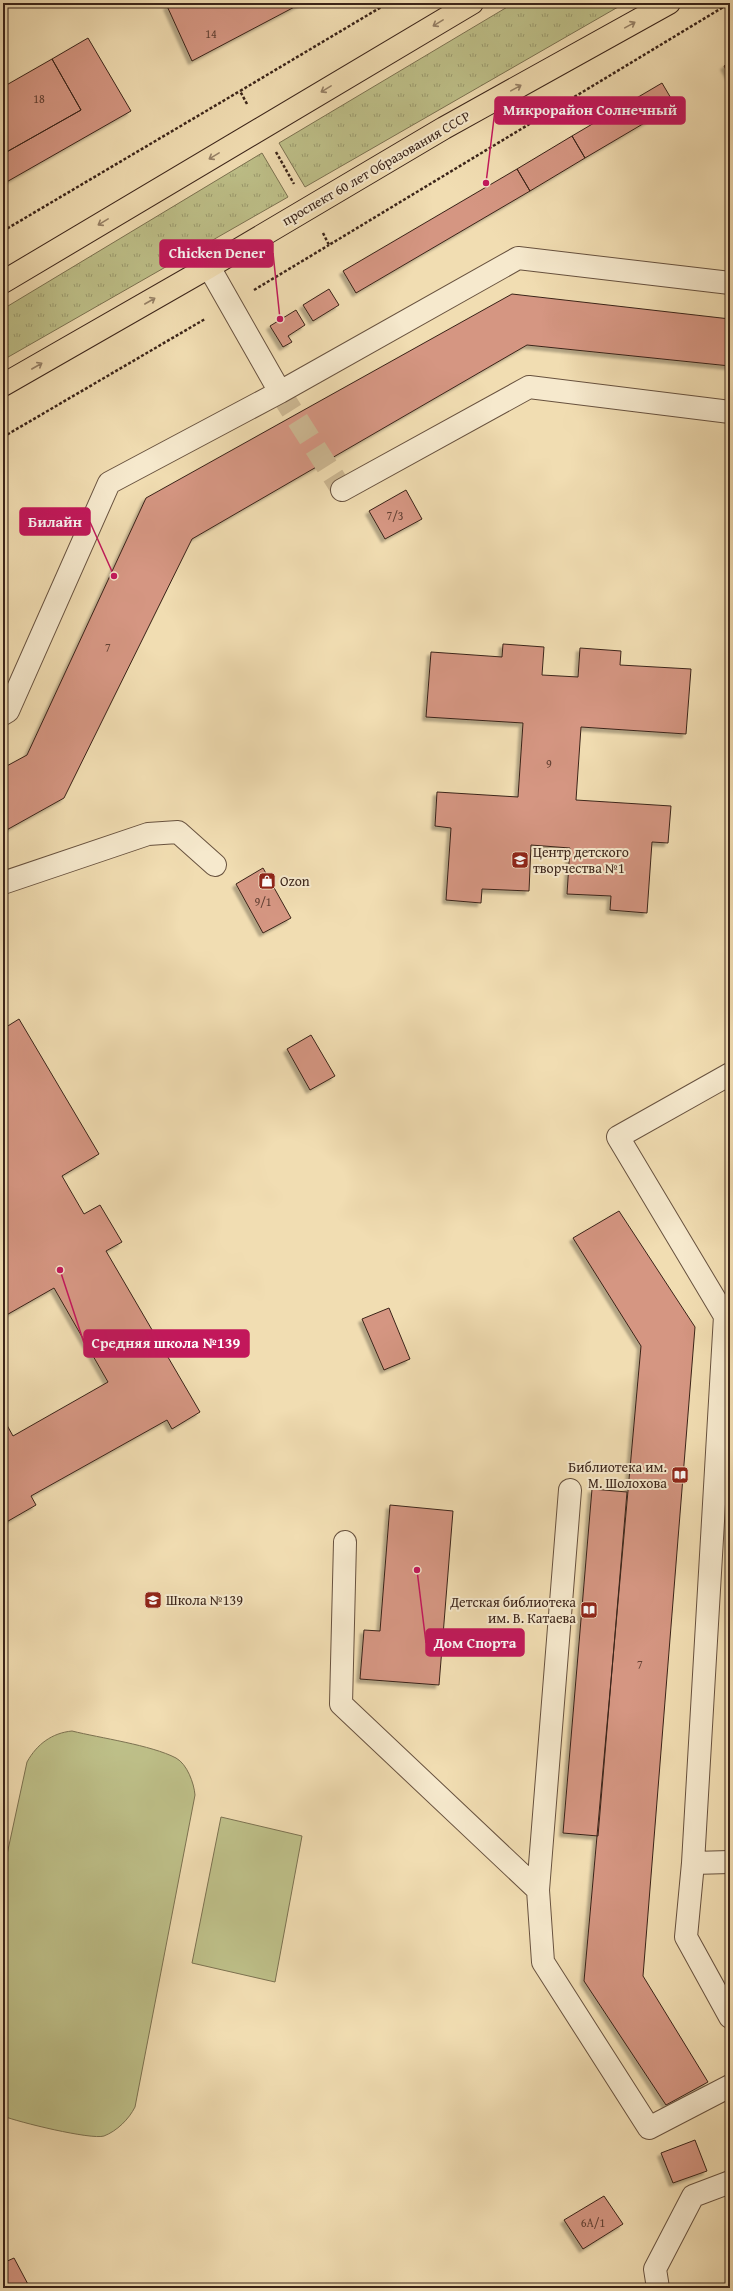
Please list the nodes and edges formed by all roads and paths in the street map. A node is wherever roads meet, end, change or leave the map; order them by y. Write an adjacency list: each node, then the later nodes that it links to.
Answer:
1 (388, 3): 5 (path)
2 (472, 3): 13 (main road, one-way to 13)
3 (669, 3): 12 (main road, проспект 60 лет Образования СССР, one-way to 3)
4 (730, 3): 11 (path)
5 (240, 90): 6 (path); 10 (path)
6 (251, 110)
7 (272, 146): 8 (path)
8 (298, 191)
9 (320, 229): 11 (path)
10 (3, 232)
11 (330, 245): 15 (path)
12 (209, 267): 15 (lane); 16 (main road, проспект 60 лет Образования СССР, one-way to 12)
13 (3, 282)
14 (730, 283): 17 (lane)
15 (230, 304): 17 (lane); 19 (path)
16 (3, 385)
17 (280, 392): 21 (lane)
18 (730, 412): 20 (lane)
19 (3, 437)
20 (342, 490)
21 (3, 714)
22 (215, 865): 23 (lane)
23 (3, 883)
24 (730, 1074): 28 (lane)
25 (570, 1490): 29 (lane)
26 (345, 1542): 29 (lane)
27 (730, 1862): 28 (lane)
28 (693, 1863): 30 (lane)
29 (538, 1890): 31 (lane)
30 (730, 2017)
31 (730, 2086)
32 (730, 2182): 33 (lane)
33 (658, 2288)

